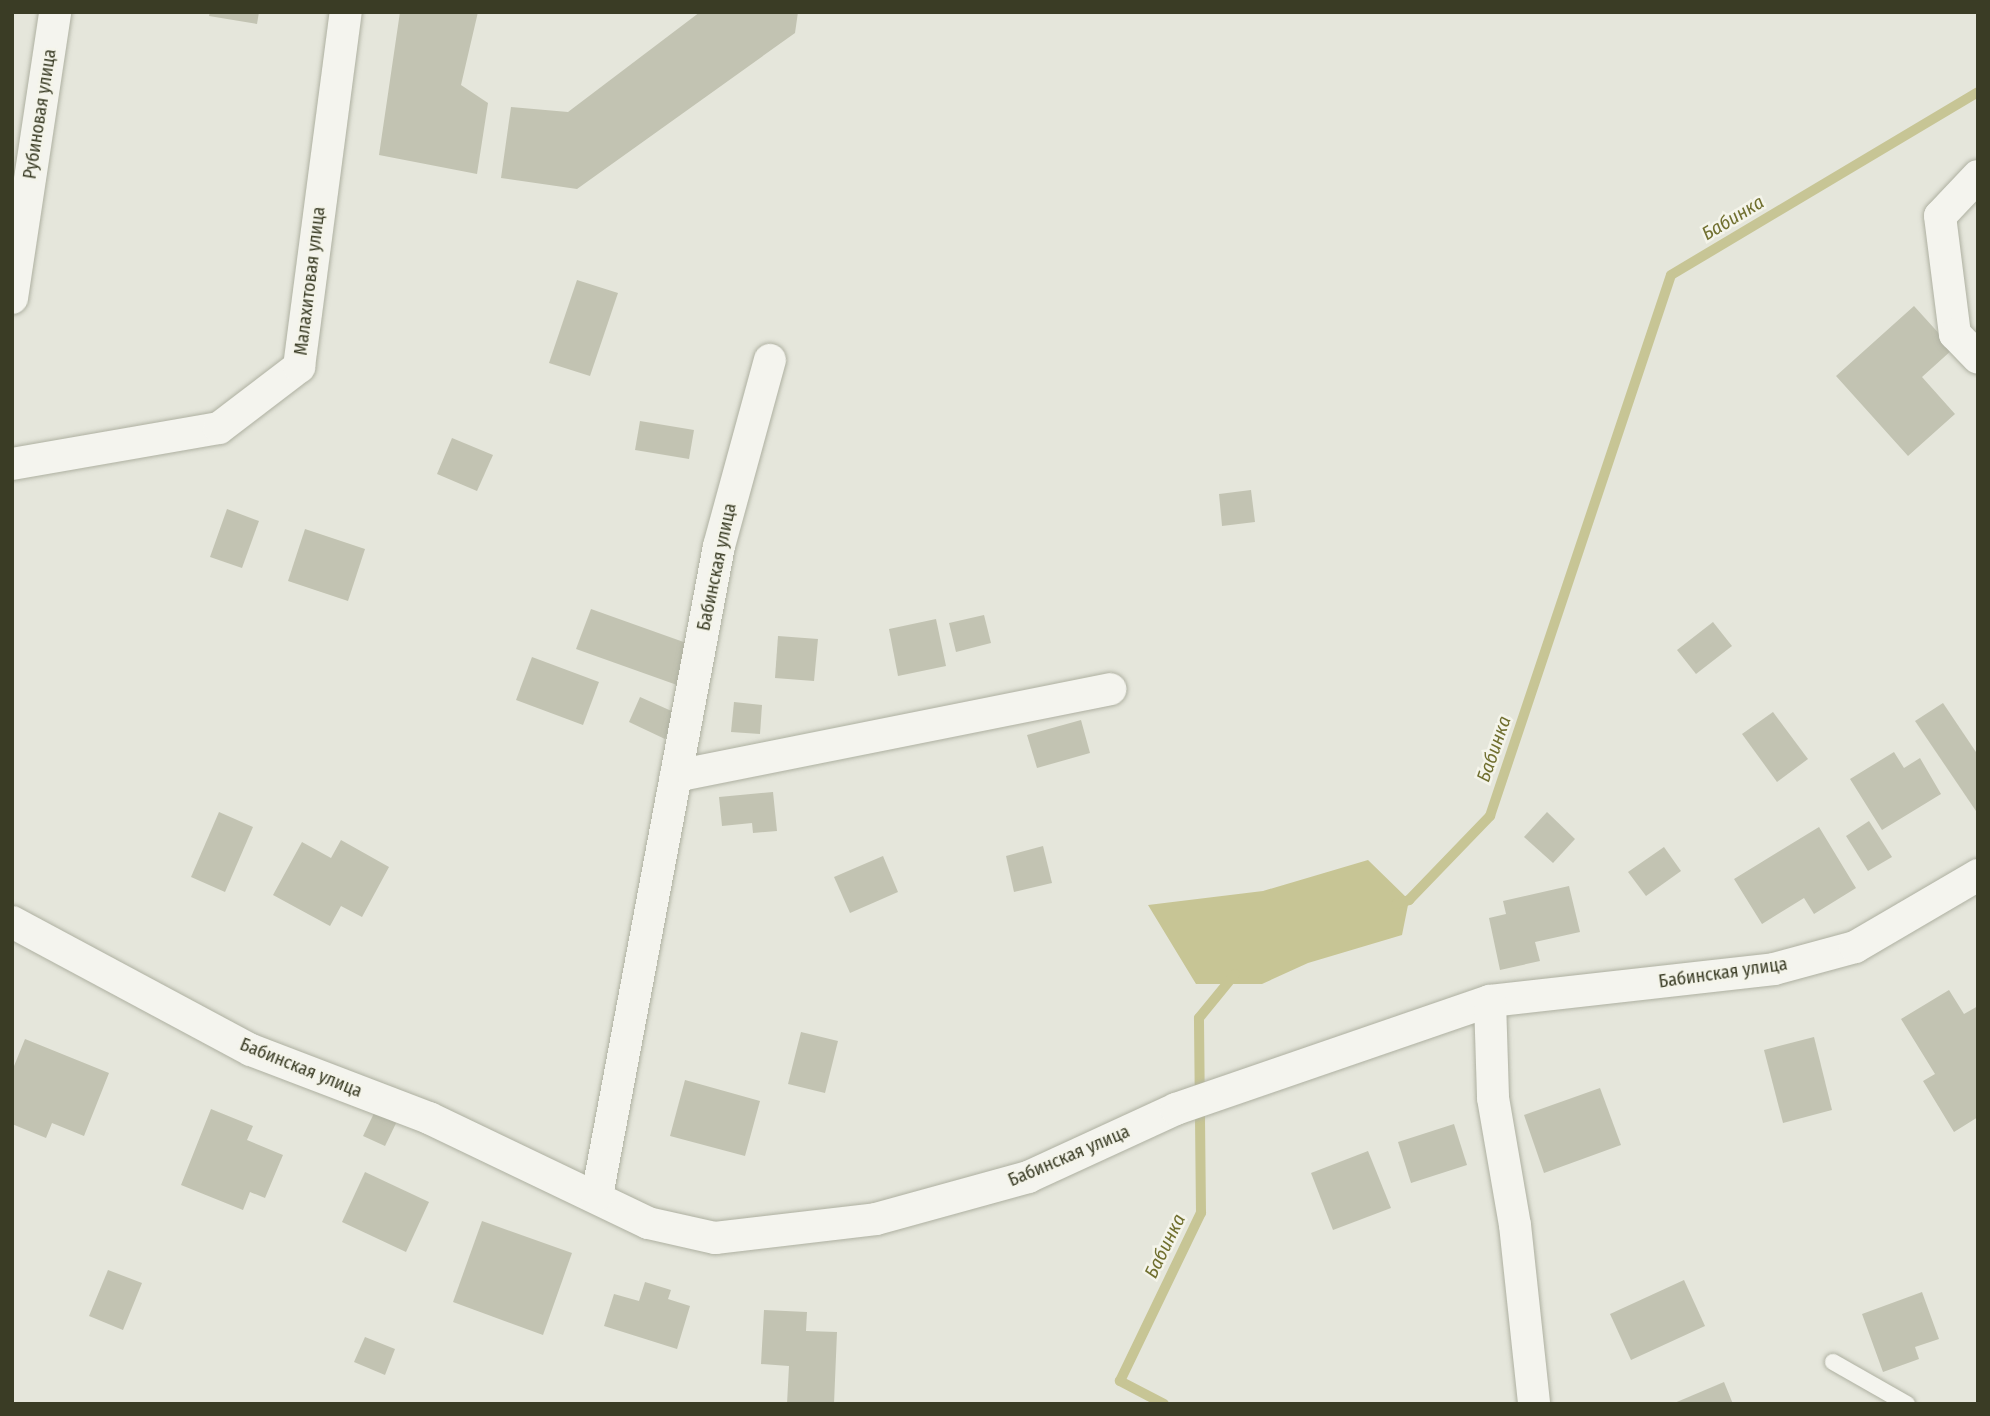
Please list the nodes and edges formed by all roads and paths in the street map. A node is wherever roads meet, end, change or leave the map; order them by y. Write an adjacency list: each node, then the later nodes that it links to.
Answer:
1 (55, 12): 4 (street, Рубиновая улица)
2 (346, 12): 7 (street, Малахитовая улица)
3 (1978, 176): 5 (street)
4 (12, 298)
5 (1978, 358)
6 (770, 360): 9 (street, Бабинская улица)
7 (12, 464)
8 (1110, 689): 9 (street)
9 (676, 776): 13 (street, Бабинская улица)
10 (1978, 875): 12 (street, Бабинская улица)
11 (12, 922): 13 (street, Бабинская улица)
12 (1490, 1001): 13 (street, Бабинская улица); 15 (street)
13 (597, 1196)
14 (1833, 1362): 16 (lane)
15 (1534, 1404)
16 (1907, 1404)

